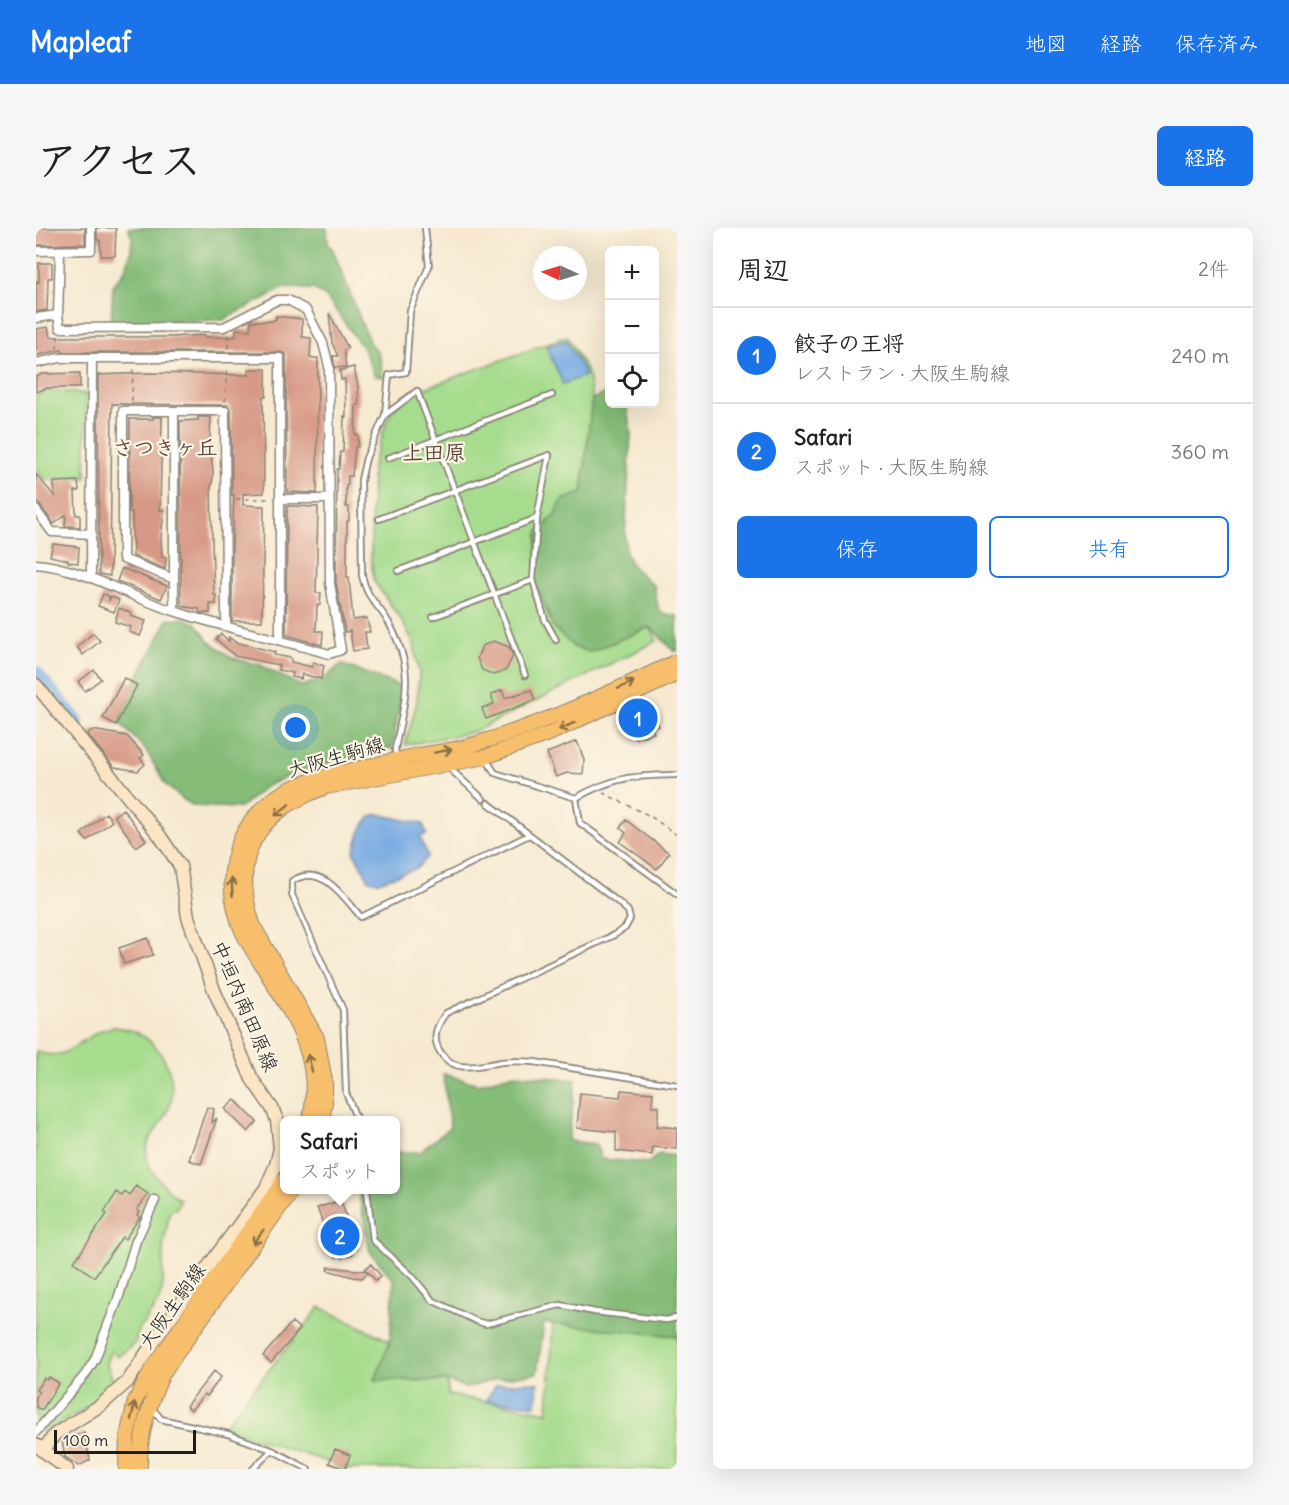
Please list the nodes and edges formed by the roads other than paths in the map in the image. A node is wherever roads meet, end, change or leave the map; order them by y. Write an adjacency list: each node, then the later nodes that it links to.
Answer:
1 (91, 228): 4 (street)
2 (425, 228): 11 (lane)
3 (36, 251): 4 (street)
4 (60, 251): 5 (street)
5 (58, 315): 6 (street); 16 (street)
6 (36, 318)
7 (92, 359): 8 (street); 15 (street); 20 (street)
8 (36, 363)
9 (552, 395): 12 (lane)
10 (174, 412): 25 (street); 25 (street); 30 (street)
11 (386, 415): 12 (lane); 40 (lane)
12 (435, 440): 13 (lane); 14 (lane)
13 (388, 458)
14 (455, 491): 18 (lane); 19 (lane); 21 (lane)
15 (281, 498): 16 (street); 31 (street)
16 (329, 499): 31 (street)
17 (36, 510): 20 (street)
18 (379, 519)
19 (537, 519): 21 (lane); 26 (lane)
20 (92, 534): 24 (street)
21 (474, 542): 23 (lane); 27 (lane)
22 (36, 564): 24 (street)
23 (398, 571)
24 (91, 578): 28 (street)
25 (174, 579): 28 (street)
26 (533, 580): 27 (lane); 32 (lane)
27 (494, 594): 29 (lane); 35 (lane)
28 (174, 611): 30 (street)
29 (434, 617)
30 (226, 625): 31 (street)
31 (280, 640)
32 (556, 640)
33 (677, 661): 38 (main road, 大阪生駒線, one-way to 33)
34 (677, 674): 37 (main road, 大阪生駒線, one-way to 37)
35 (525, 675)
36 (36, 685): 58 (main road, 中垣内南田原線)
37 (485, 757): 39 (main road, 大阪生駒線); 42 (lane)
38 (417, 763): 39 (main road, 大阪生駒線); 40 (main road, 大阪生駒線)
39 (446, 765): 43 (lane)
40 (398, 766): 48 (main road, 大阪生駒線, one-way to 40); 49 (main road, 大阪生駒線, one-way to 49)
41 (677, 775): 42 (lane)
42 (576, 798): 46 (lane)
43 (483, 799)
44 (488, 803): 45 (lane)
45 (529, 835): 47 (lane); 50 (lane)
46 (677, 894)
47 (677, 1085)
48 (310, 1116)
49 (323, 1116)
50 (355, 1116)
51 (280, 1187): 61 (main road, 大阪生駒線, one-way to 51)
52 (289, 1194): 56 (main road, 大阪生駒線, one-way to 56)
53 (367, 1194): 55 (lane)
54 (155, 1200): 57 (street)
55 (677, 1318)
56 (149, 1405): 59 (lane); 62 (main road, 大阪生駒線)
57 (36, 1432)
58 (40, 1448): 60 (main road, 中垣内南田原線)
59 (272, 1450): 63 (lane); 64 (lane)
60 (67, 1469)
61 (126, 1469)
62 (140, 1469)
63 (253, 1469)
64 (306, 1469)

